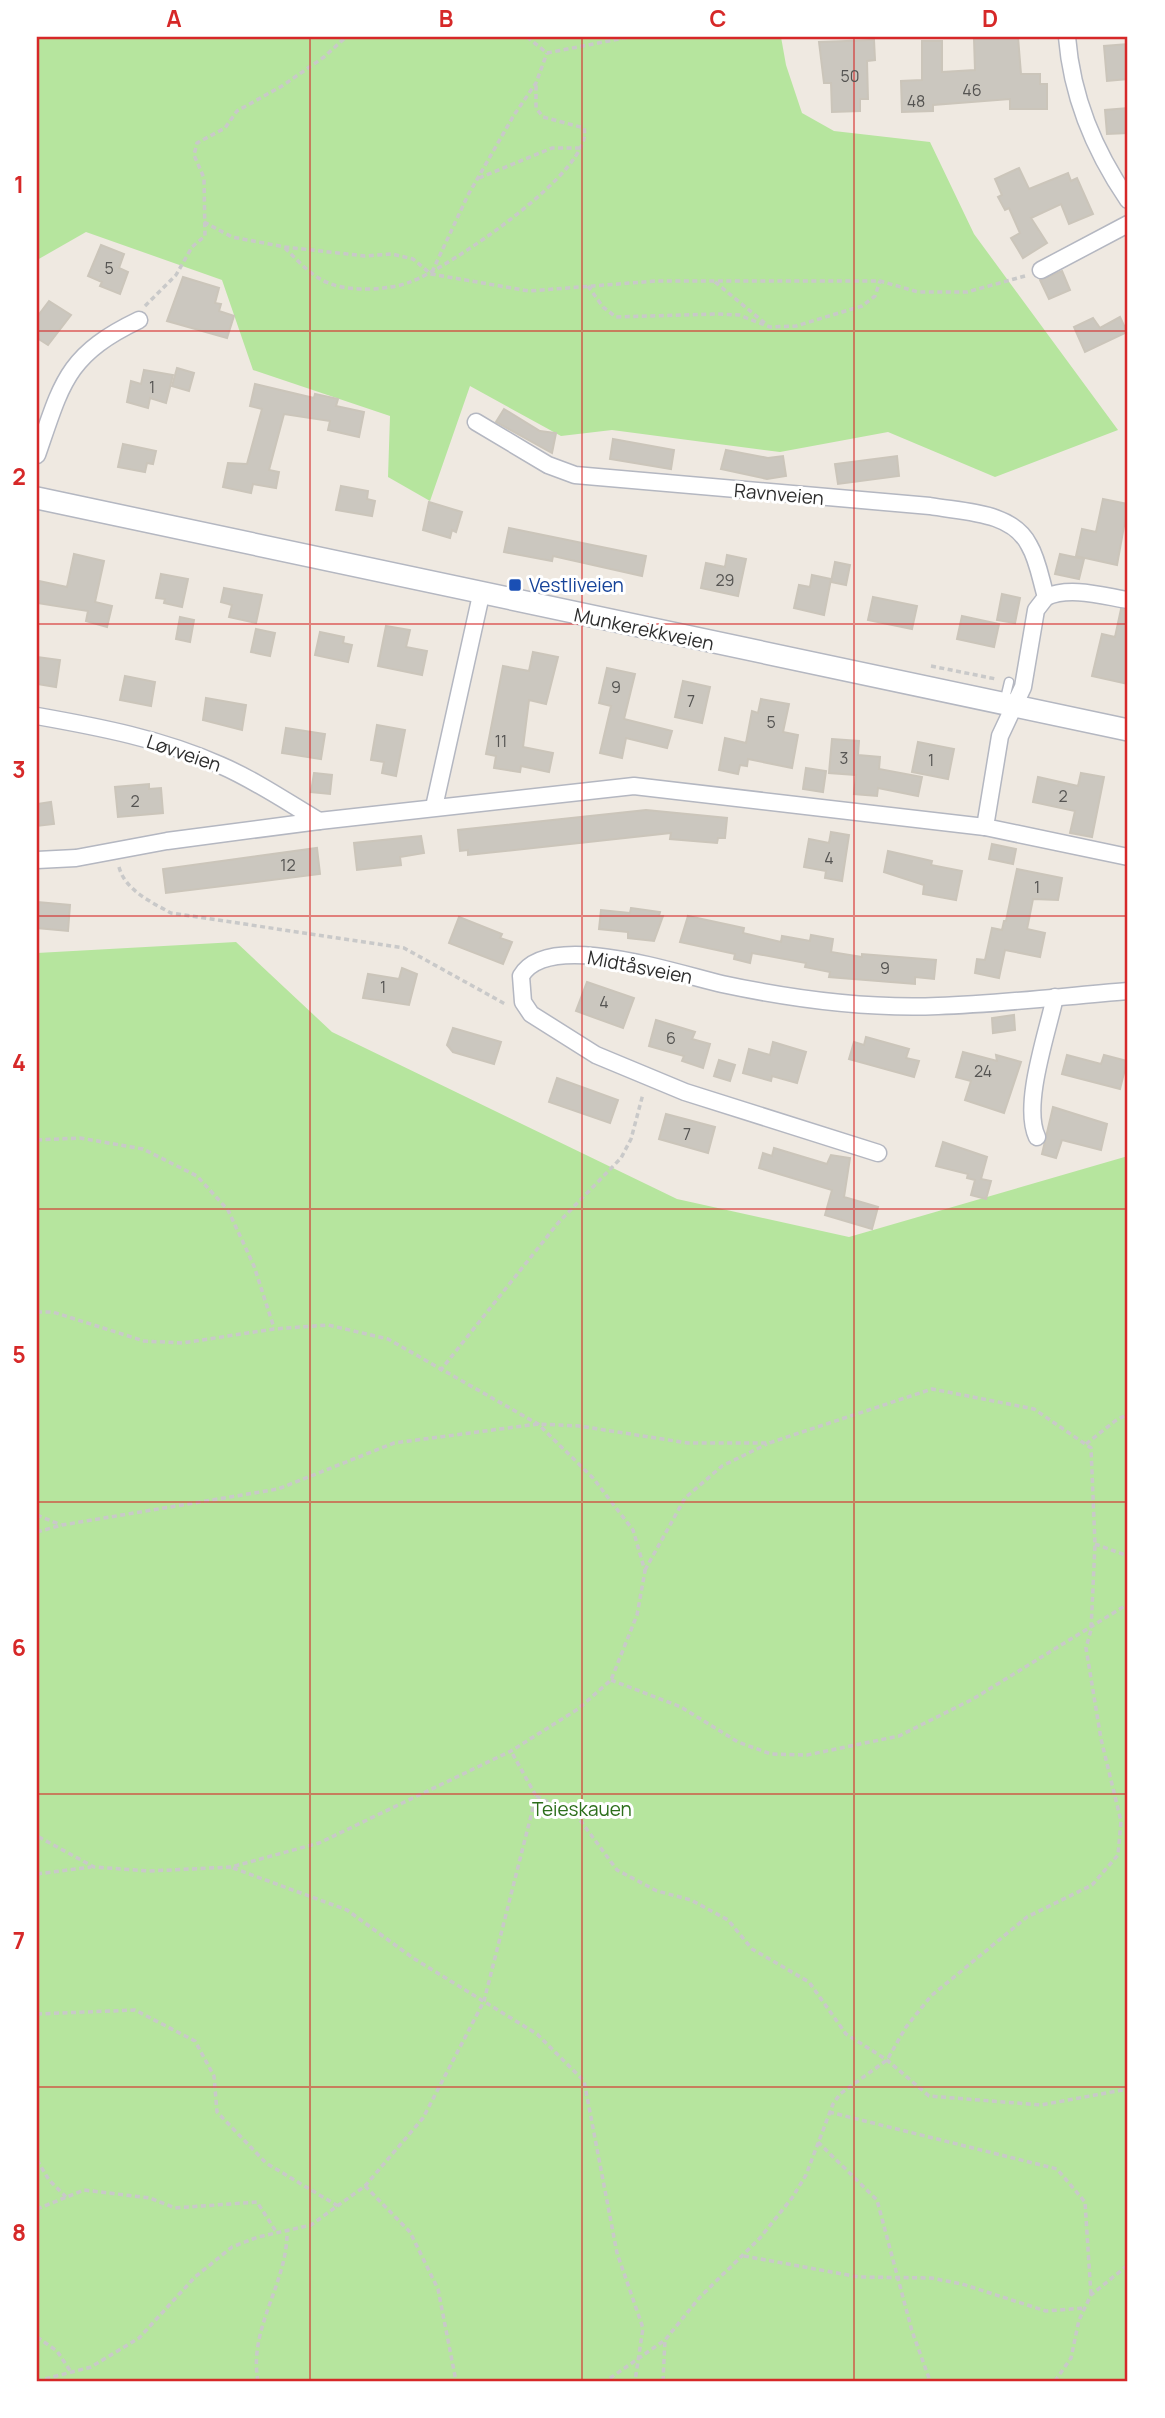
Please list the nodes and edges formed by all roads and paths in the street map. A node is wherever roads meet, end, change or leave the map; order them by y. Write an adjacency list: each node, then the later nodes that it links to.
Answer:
1 (346, 37): 10 (path)
2 (527, 37): 5 (path)
3 (629, 37): 5 (path)
4 (1067, 37): 9 (street)
5 (547, 53): 6 (path)
6 (536, 83): 7 (path); 8 (path)
7 (583, 148): 8 (path); 14 (path)
8 (477, 178): 14 (path)
9 (1128, 200)
10 (204, 222): 12 (path); 18 (path)
11 (1128, 223): 13 (street)
12 (285, 247): 14 (path); 14 (path)
13 (1041, 270): 16 (path)
14 (431, 274): 17 (path)
15 (713, 281): 16 (path); 17 (path); 19 (path)
16 (880, 281): 19 (path)
17 (588, 286): 19 (path)
18 (139, 320): 21 (street)
19 (770, 327)
20 (476, 422): 24 (street, Ravnveien)
21 (37, 455)
22 (37, 498): 23 (main road, Munkerekkveien)
23 (481, 595): 27 (main road, Munkerekkveien); 30 (street)
24 (1046, 597): 25 (street); 27 (street)
25 (1128, 600)
26 (1009, 682): 27 (lane)
27 (1009, 705): 29 (main road, Munkerekkveien); 32 (street)
28 (37, 716): 31 (street, Løvveien)
29 (1128, 730)
30 (434, 807): 31 (street); 32 (street)
31 (320, 821): 33 (street)
32 (985, 827): 34 (street)
33 (115, 852): 35 (street); 38 (path)
34 (1128, 857)
35 (37, 860)
36 (1128, 991): 37 (street, Midtåsveien)
37 (1055, 997): 38 (street, Midtåsveien); 40 (street)
38 (531, 1014): 39 (street)
39 (648, 1078): 42 (street); 45 (path)
40 (1037, 1137)
41 (37, 1140): 44 (path)
42 (878, 1153)
43 (37, 1312): 44 (path)
44 (274, 1328): 45 (path)
45 (440, 1371): 47 (path)
46 (1128, 1415): 49 (path)
47 (538, 1424): 48 (path); 51 (path); 55 (path)
48 (769, 1443): 49 (path); 55 (path)
49 (1086, 1444): 53 (path)
50 (37, 1516): 51 (path)
51 (62, 1525): 52 (path)
52 (37, 1532)
53 (1095, 1544): 54 (path); 57 (path)
54 (1128, 1556)
55 (645, 1571): 58 (path)
56 (1128, 1604): 57 (path)
57 (1091, 1630): 58 (path); 67 (path)
58 (611, 1680): 59 (path)
59 (511, 1751): 60 (path); 63 (path)
60 (536, 1796): 65 (path); 67 (path)
61 (37, 1836): 62 (path)
62 (93, 1867): 63 (path); 64 (path)
63 (231, 1867): 65 (path)
64 (37, 1874)
65 (484, 2001): 72 (path); 85 (path)
66 (37, 2014): 74 (path)
67 (887, 2060): 68 (path); 69 (path)
68 (1128, 2089)
69 (829, 2112): 70 (path); 81 (path)
70 (818, 2142): 78 (path); 80 (path)
71 (37, 2160): 73 (path)
72 (365, 2186): 74 (path); 89 (path)
73 (66, 2197): 75 (path); 77 (path)
74 (338, 2206): 76 (path)
75 (37, 2210)
76 (287, 2231): 77 (path); 88 (path)
77 (276, 2233): 86 (path)
78 (743, 2256): 80 (path); 84 (path)
79 (1128, 2265): 81 (path)
80 (898, 2277): 82 (path); 93 (path)
81 (1091, 2295): 82 (path)
82 (1085, 2308): 94 (path)
83 (37, 2337): 86 (path)
84 (665, 2340): 85 (path); 92 (path)
85 (637, 2362): 90 (path); 91 (path)
86 (71, 2372): 87 (path)
87 (37, 2381)
88 (258, 2381)
89 (456, 2381)
90 (606, 2381)
91 (635, 2381)
92 (663, 2381)
93 (930, 2381)
94 (1055, 2381)

